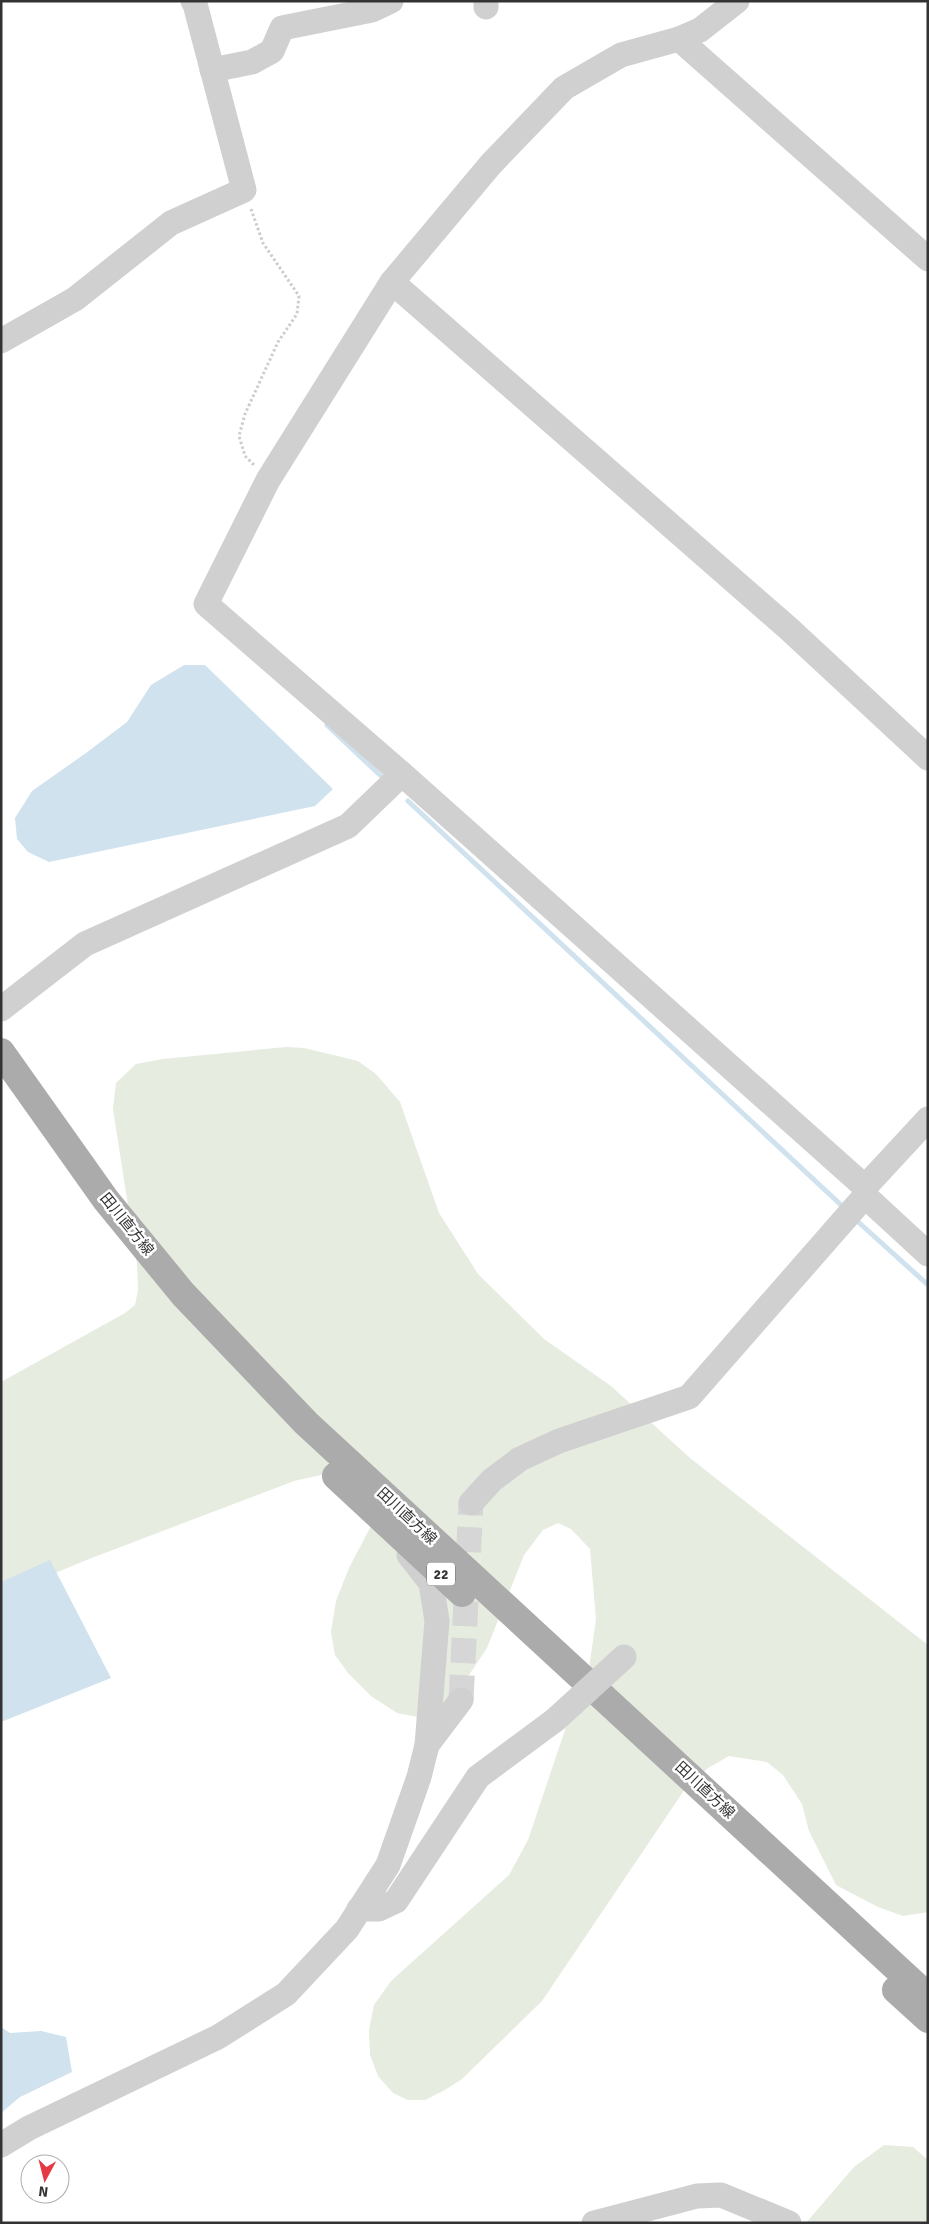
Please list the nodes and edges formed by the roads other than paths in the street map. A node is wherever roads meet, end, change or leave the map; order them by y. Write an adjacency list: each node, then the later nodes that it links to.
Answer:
1 (193, 1): 6 (street)
2 (391, 1): 6 (street)
3 (710, 1): 5 (street)
4 (737, 1): 5 (street)
5 (689, 34): 7 (street); 8 (street)
6 (212, 70): 9 (street)
7 (928, 259)
8 (392, 282): 10 (street); 11 (street)
9 (1, 341)
10 (928, 758)
11 (402, 774): 12 (street); 16 (street)
12 (1, 1009)
13 (1, 1052): 24 (main road, 田川直方線 / 22)
14 (1, 1084): 19 (main road, 田川直方線 / 22)
15 (928, 1119): 16 (street)
16 (865, 1192): 17 (street); 18 (street)
17 (928, 1254)
18 (471, 1503)
19 (383, 1521): 22 (street); 25 (main road, 田川直方線 / 22)
20 (624, 1657): 23 (street, bridge)
21 (461, 1700): 22 (street)
22 (427, 1745): 23 (street)
23 (359, 1909): 26 (street)
24 (928, 1997)
25 (928, 2019)
26 (1, 2145)
27 (594, 2223): 28 (street)
28 (789, 2223)

